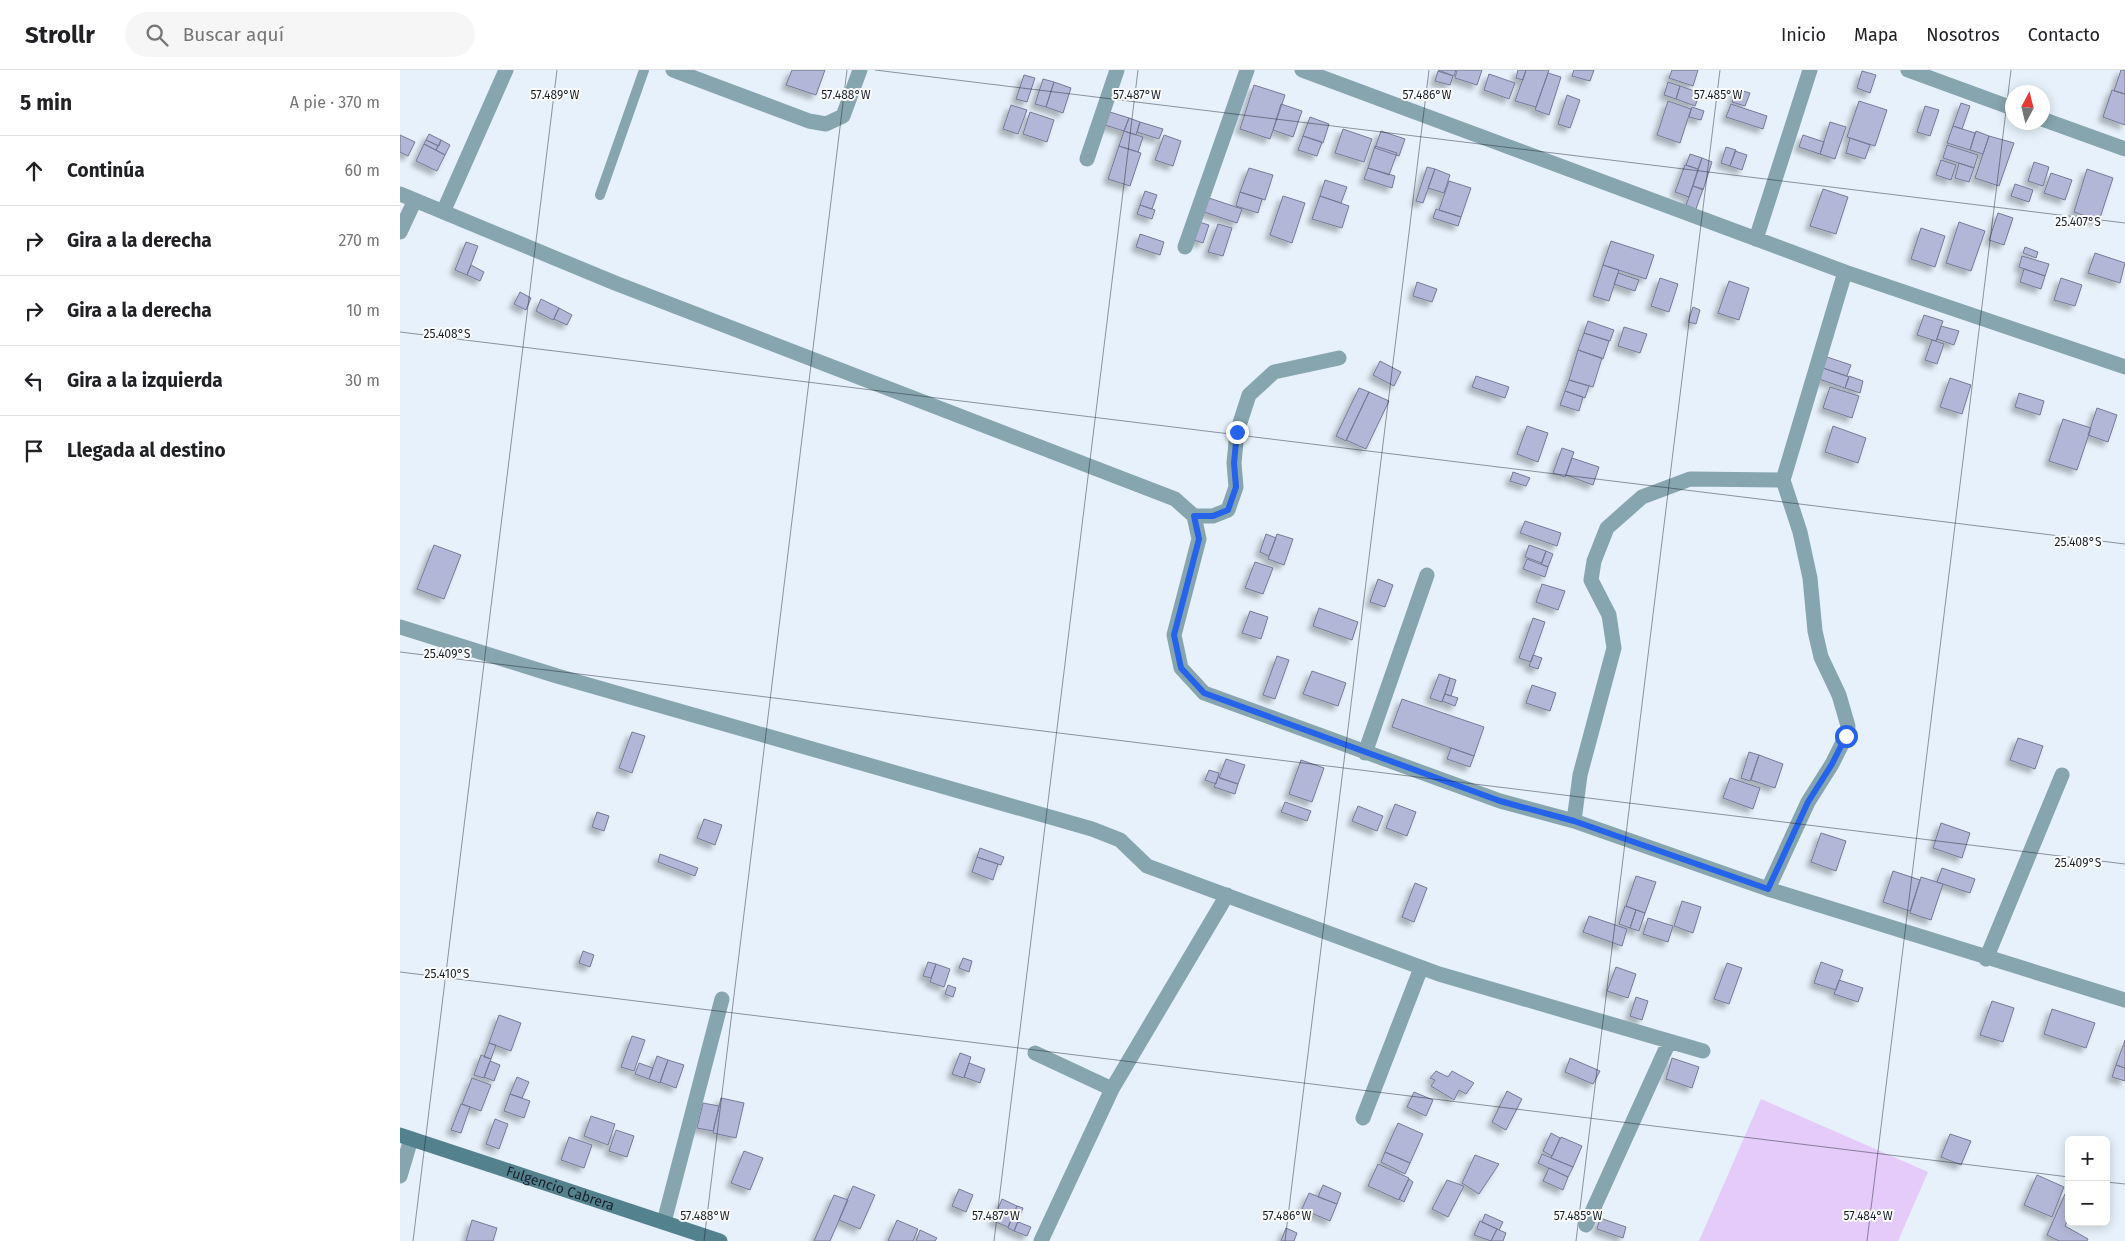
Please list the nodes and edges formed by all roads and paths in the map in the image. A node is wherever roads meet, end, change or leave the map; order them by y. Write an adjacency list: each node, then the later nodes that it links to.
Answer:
1 (506, 70): 17 (street)
2 (644, 70): 15 (lane)
3 (673, 70): 4 (street)
4 (860, 70)
5 (1117, 70): 13 (street)
6 (1247, 70): 20 (street)
7 (1302, 70): 19 (street)
8 (1810, 70): 19 (street)
9 (1908, 70): 10 (street)
10 (2005, 105)
11 (2050, 122): 12 (street)
12 (2125, 149)
13 (1087, 159)
14 (400, 194): 16 (street)
15 (600, 195)
16 (415, 200): 17 (street); 18 (street)
17 (444, 210): 25 (street)
18 (400, 232)
19 (1756, 239): 21 (street)
20 (1184, 247)
21 (1845, 272): 23 (street); 24 (street)
22 (1339, 358): 25 (street)
23 (2125, 366)
24 (1783, 480): 30 (street); 31 (street)
25 (1194, 516): 28 (street)
26 (1427, 575): 28 (street)
27 (400, 627): 32 (street)
28 (1365, 753): 30 (street)
29 (2062, 775): 33 (street)
30 (1574, 821): 31 (street)
31 (1768, 889): 33 (street)
32 (1227, 895): 34 (street); 40 (street)
33 (1986, 959): 36 (street)
34 (1421, 968): 37 (street); 41 (street)
35 (722, 999): 44 (street)
36 (2125, 1000)
37 (1669, 1042): 38 (street); 45 (street)
38 (1703, 1051)
39 (1036, 1053): 40 (street)
40 (1112, 1089): 47 (street)
41 (1363, 1118)
42 (405, 1137): 43 (street); 44 (main road, Fulgencio Cabrera)
43 (400, 1176)
44 (664, 1222): 46 (main road, Fulgencio Cabrera)
45 (1586, 1225)
46 (720, 1241)
47 (1041, 1241)

